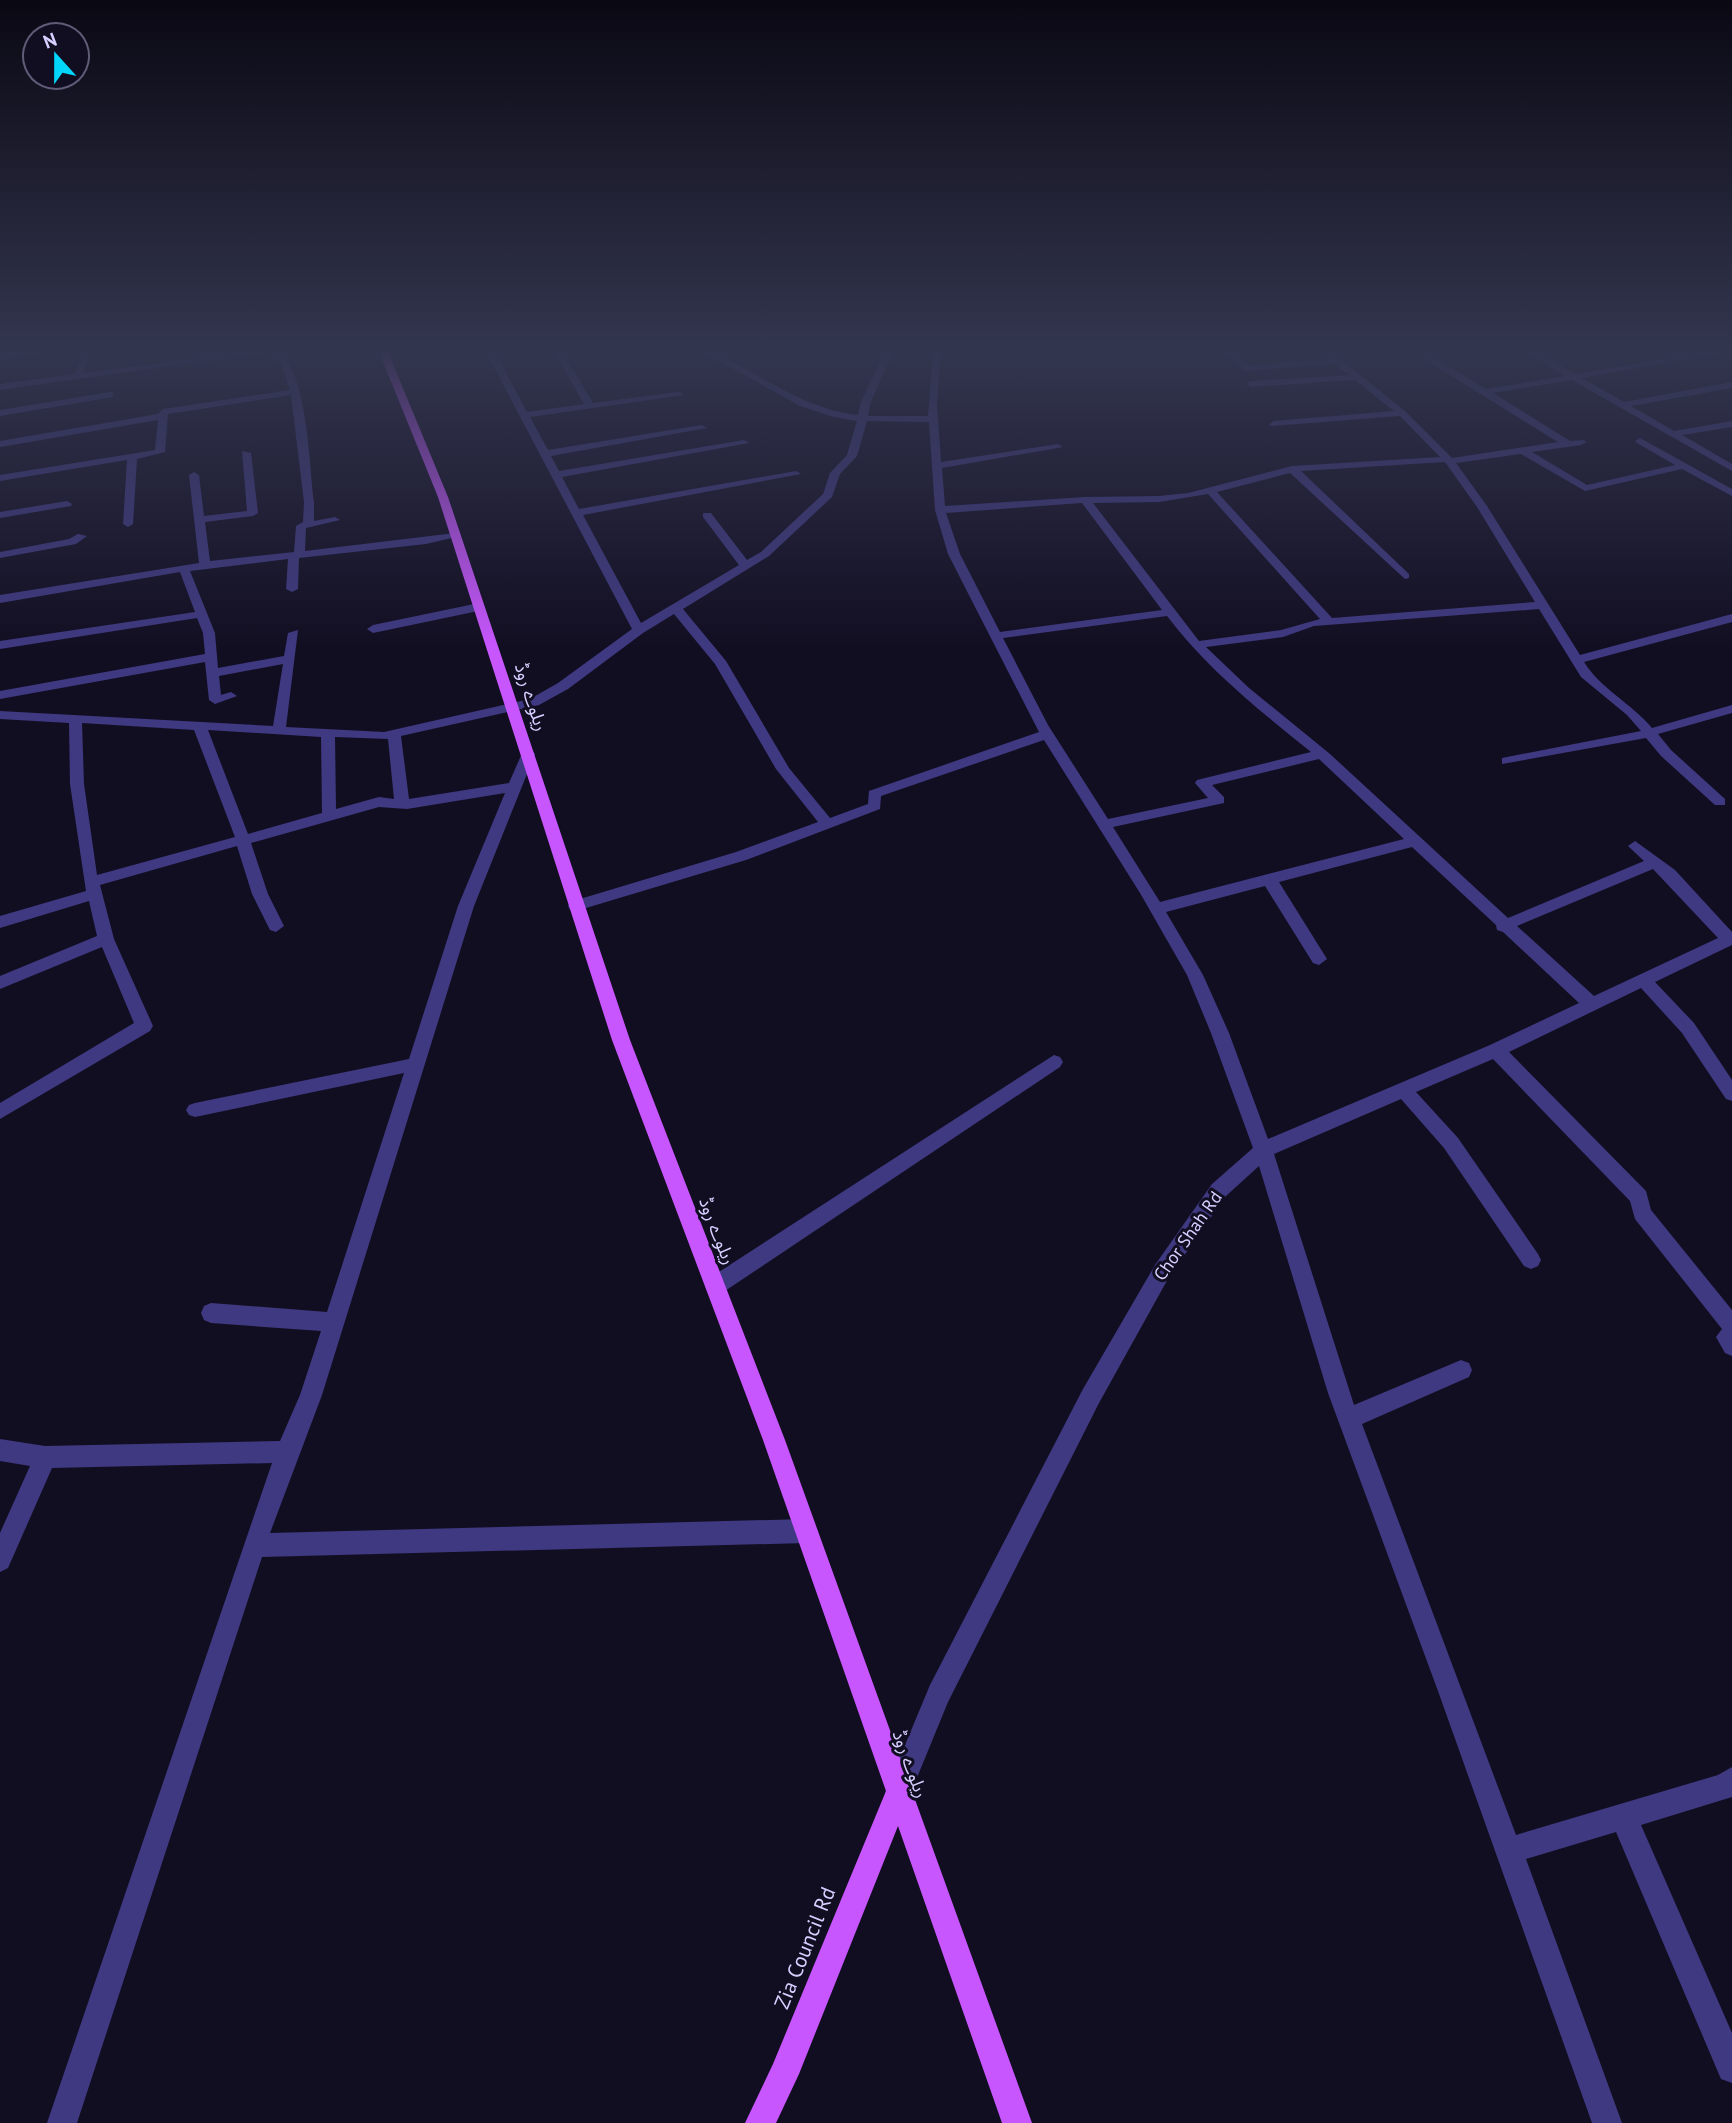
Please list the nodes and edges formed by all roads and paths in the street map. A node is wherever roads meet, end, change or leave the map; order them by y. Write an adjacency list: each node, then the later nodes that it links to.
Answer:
1 (160, 451): 17 (street)
2 (303, 451): 38 (street)
3 (424, 451): 40 (main road, ریلوے روڈ)
4 (541, 451): 16 (street)
5 (561, 451): 16 (street)
6 (696, 451): 25 (street)
7 (853, 451): 44 (street)
8 (936, 451): 19 (street)
9 (1032, 451): 19 (street)
10 (1440, 451): 18 (street)
11 (1530, 451): 14 (street)
12 (1657, 451): 20 (street)
13 (1702, 451): 21 (street)
14 (1525, 452): 18 (street); 20 (street)
15 (246, 453): 35 (street)
16 (543, 454): 25 (street)
17 (132, 456): 26 (street); 37 (street)
18 (1449, 460): 22 (street); 49 (street)
19 (937, 466): 31 (street)
20 (1683, 466): 28 (street)
21 (1732, 468)
22 (1292, 469): 27 (street); 46 (street)
23 (796, 474): 32 (street)
24 (194, 475): 35 (street)
25 (555, 475): 32 (street)
26 (0, 478)
27 (1210, 490): 29 (street); 55 (street)
28 (1732, 493)
29 (1085, 500): 31 (street); 52 (street)
30 (67, 504): 33 (street)
31 (940, 510): 59 (street)
32 (575, 513): 57 (street)
33 (0, 515)
34 (707, 515): 44 (street)
35 (199, 520): 43 (street)
36 (335, 520): 38 (street)
37 (128, 524)
38 (307, 525): 42 (street)
39 (82, 536): 41 (street)
40 (455, 536): 42 (street); 50 (main road, ریلوے روڈ)
41 (0, 555)
42 (297, 556): 43 (street); 47 (street)
43 (205, 566): 45 (street)
44 (746, 566): 51 (street)
45 (184, 569): 48 (street); 53 (street)
46 (1405, 576)
47 (292, 589)
48 (0, 599)
49 (1544, 605): 55 (street); 64 (street)
50 (479, 607): 56 (street); 68 (main road, ریلوے روڈ)
51 (676, 609): 57 (street); 85 (street)
52 (1171, 612): 59 (street); 61 (street)
53 (202, 614): 60 (street); 62 (street)
54 (1732, 618): 64 (street)
55 (1329, 622): 61 (street)
56 (373, 629)
57 (639, 630): 68 (street)
58 (294, 633): 63 (street)
59 (994, 636): 77 (street)
60 (0, 645)
61 (1197, 645): 79 (street)
62 (211, 657): 65 (street); 66 (street)
63 (290, 659): 65 (street); 73 (street)
64 (1576, 660): 76 (street)
65 (212, 673): 67 (street)
66 (0, 695)
67 (231, 696)
68 (513, 709): 75 (street); 78 (main road, ریلوے روڈ)
69 (1732, 709): 76 (street)
70 (0, 715): 71 (street)
71 (75, 718): 72 (street); 92 (street)
72 (200, 727): 73 (street); 87 (street)
73 (279, 729): 74 (street)
74 (328, 733): 75 (street); 84 (street)
75 (394, 733): 83 (street)
76 (1651, 733): 80 (street); 82 (street)
77 (1047, 734): 85 (street); 86 (street)
78 (528, 754): 81 (street); 93 (main road, ریلوے روڈ)
79 (1321, 754): 86 (street); 88 (street)
80 (1507, 761)
81 (515, 788): 83 (street); 106 (street)
82 (1720, 802)
83 (402, 803): 84 (street)
84 (329, 814): 87 (street)
85 (827, 824): 93 (street)
86 (1105, 824): 94 (street)
87 (242, 839): 92 (street); 96 (street)
88 (1415, 841): 91 (street); 97 (street)
89 (1635, 846): 90 (street)
90 (1655, 862): 97 (street); 98 (street)
91 (1269, 879): 94 (street); 100 (street)
92 (94, 888): 95 (street); 99 (street)
93 (576, 906): 113 (main road, ریلوے روڈ)
94 (1156, 909): 111 (street)
95 (0, 922)
96 (276, 926)
97 (1503, 926): 103 (street)
98 (1731, 938): 101 (street, Chor Shah Rd)
99 (106, 939): 102 (street); 110 (street)
100 (1319, 959)
101 (1643, 979): 103 (street, Chor Shah Rd); 108 (street)
102 (0, 983)
103 (1590, 1003): 104 (street, Chor Shah Rd)
104 (1496, 1050): 107 (street, Chor Shah Rd); 116 (street)
105 (1054, 1062): 113 (street)
106 (416, 1064): 109 (street); 115 (street)
107 (1402, 1088): 111 (street, Chor Shah Rd); 112 (street)
108 (1732, 1094)
109 (195, 1110)
110 (0, 1112)
111 (1263, 1150): 120 (street); 128 (street, Chor Shah Rd)
112 (1531, 1260)
113 (715, 1286): 124 (main road, ریلوے روڈ)
114 (211, 1313): 115 (street)
115 (334, 1322): 122 (street)
116 (1732, 1326)
117 (1732, 1336): 118 (street)
118 (1732, 1346)
119 (1461, 1370): 120 (street)
120 (1349, 1418): 130 (street)
121 (0, 1450): 123 (street)
122 (287, 1452): 123 (street); 125 (street)
123 (45, 1457): 126 (street)
124 (806, 1531): 125 (street); 128 (main road, ریلوے روڈ)
125 (254, 1545): 132 (street)
126 (0, 1560)
127 (1732, 1780): 129 (street)
128 (898, 1793): 133 (main road, Zia Council Rd); 134 (main road, ریلوے روڈ)
129 (1623, 1816): 130 (street); 131 (street)
130 (1508, 1851): 135 (street)
131 (1732, 2068)
132 (62, 2123)
133 (760, 2123)
134 (1017, 2123)
135 (1607, 2123)

